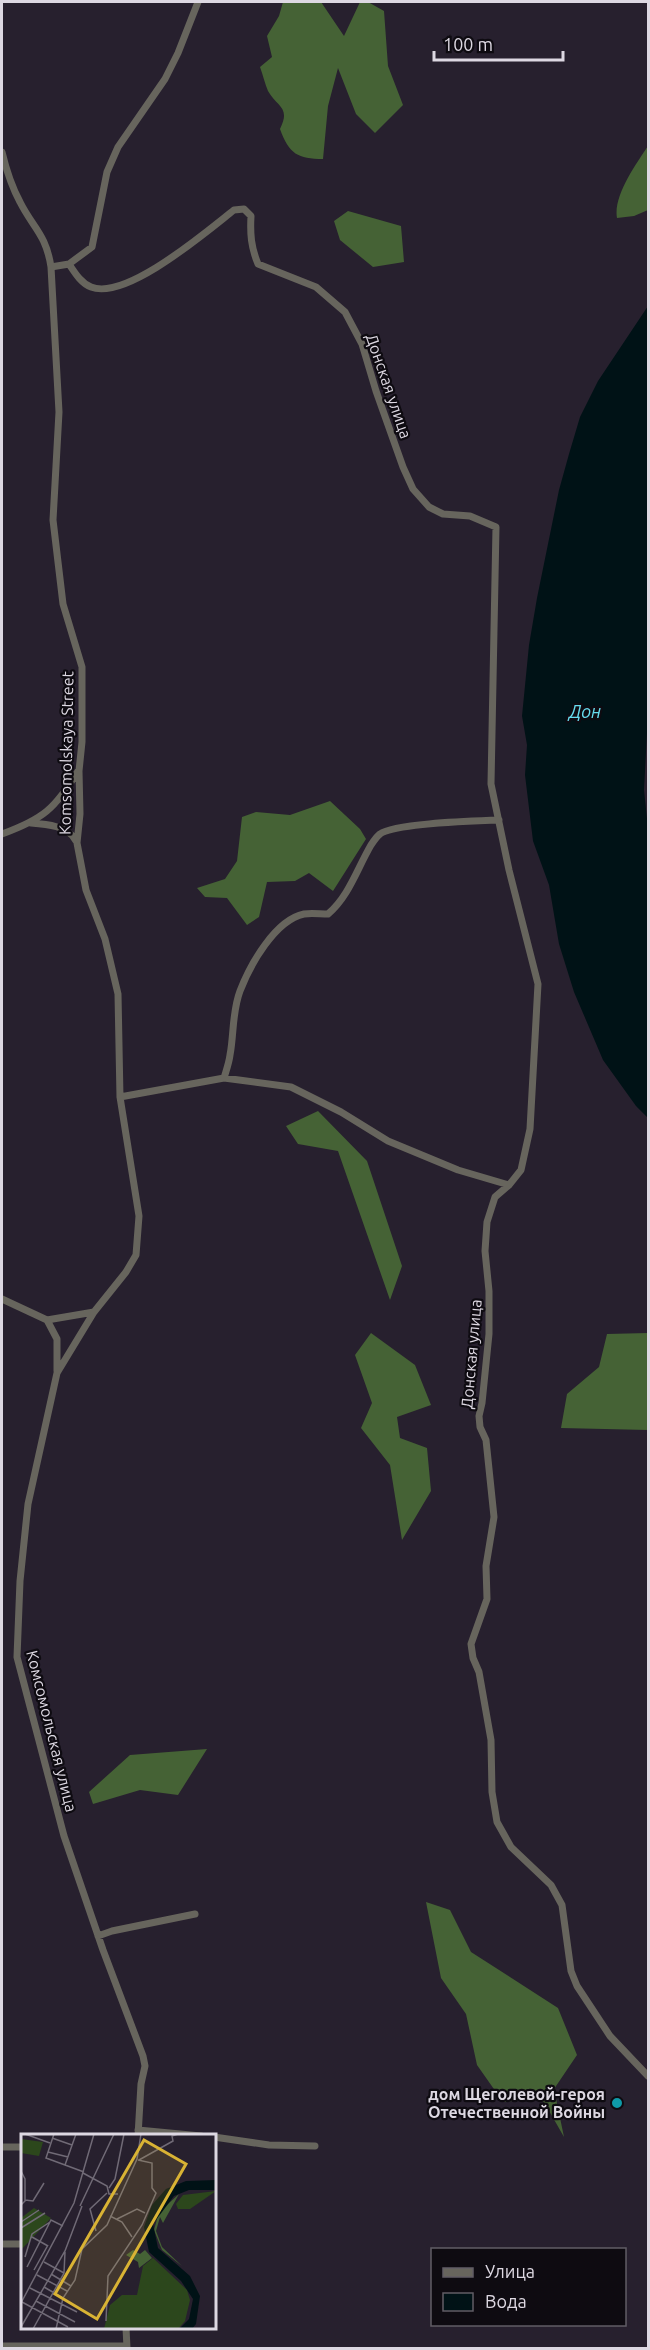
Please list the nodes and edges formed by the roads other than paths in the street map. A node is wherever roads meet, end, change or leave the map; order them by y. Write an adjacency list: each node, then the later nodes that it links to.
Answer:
1 (198, 2): 3 (street)
2 (2, 152): 4 (street, Komsomolskaya Street)
3 (69, 264): 4 (street); 6 (street, Донская улица)
4 (51, 267): 5 (street, Komsomolskaya Street)
5 (79, 771): 7 (street); 9 (street, Komsomolskaya Street)
6 (499, 820): 10 (street); 12 (street, Донская улица)
7 (31, 823): 8 (street); 9 (street)
8 (2, 834)
9 (77, 843): 11 (street, Komsomolskaya Street)
10 (224, 1078): 11 (street); 12 (street)
11 (120, 1097): 14 (street, Komsomolskaya Street)
12 (508, 1185): 19 (street, Донская улица)
13 (2, 1299): 15 (street)
14 (94, 1312): 15 (street); 16 (street, Komsomolskaya Street)
15 (47, 1320): 16 (street)
16 (57, 1373): 18 (street, Комсомольская улица)
17 (195, 1914): 18 (street)
18 (98, 1936): 20 (street, Комсомольская улица)
19 (648, 2076)
20 (138, 2133): 21 (street)
21 (159, 2134)
22 (216, 2137): 23 (street)
23 (315, 2146)
24 (2, 2147): 25 (street)
25 (21, 2147)
26 (2, 2244): 27 (street)
27 (21, 2244)
28 (126, 2329): 30 (street)
29 (2, 2346): 30 (street)
30 (126, 2347)

